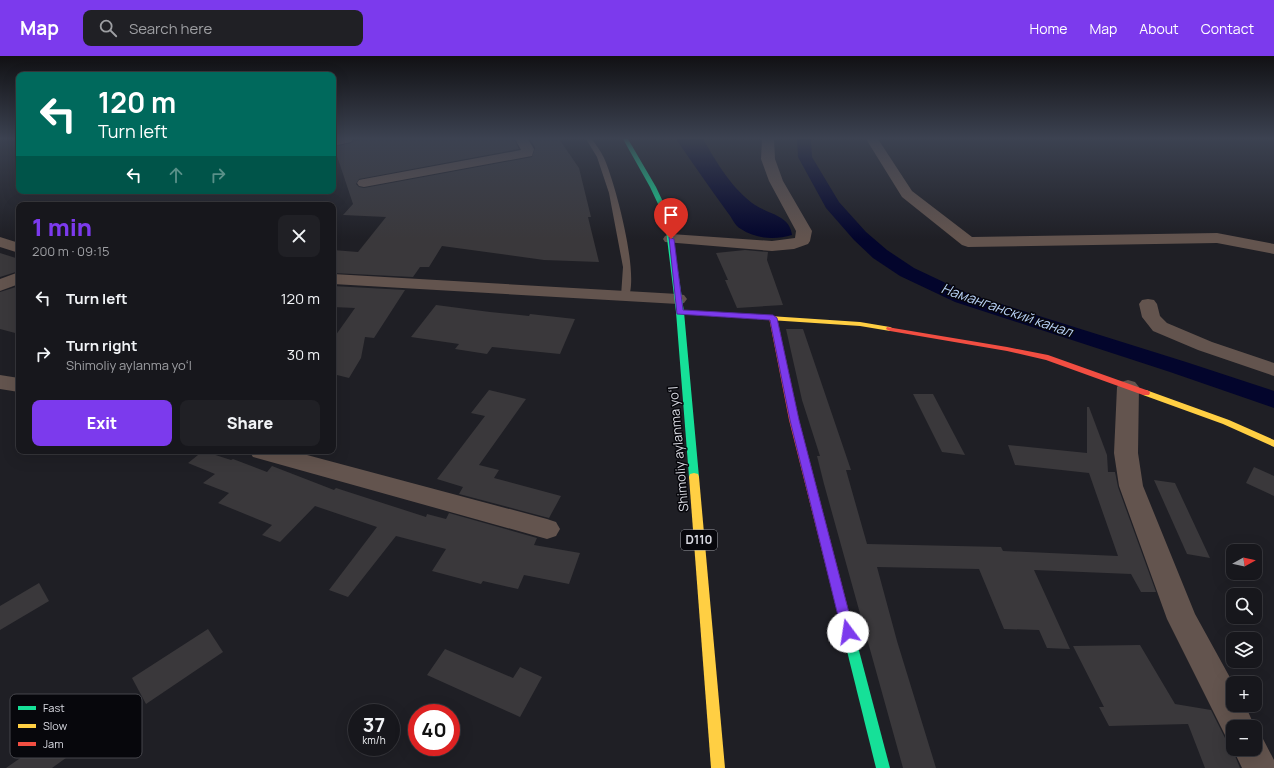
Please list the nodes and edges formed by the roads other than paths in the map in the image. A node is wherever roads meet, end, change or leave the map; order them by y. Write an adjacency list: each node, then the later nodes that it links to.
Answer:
1 (423, 172): 6 (street)
2 (605, 172): 14 (lane)
3 (646, 172): 7 (street, Shimoliy aylanma yoʻl / D110)
4 (773, 172): 7 (street)
5 (893, 172): 10 (street)
6 (364, 183)
7 (671, 239): 16 (street, Shimoliy aylanma yoʻl / D110)
8 (0, 242): 9 (street)
9 (16, 247)
10 (1274, 249)
11 (16, 278): 13 (street)
12 (336, 279): 14 (street)
13 (0, 286)
14 (625, 296): 16 (street)
15 (1148, 304): 18 (street)
16 (679, 306): 17 (street); 27 (street, Shimoliy aylanma yoʻl / D110)
17 (773, 318): 21 (street); 28 (street)
18 (1274, 370)
19 (0, 382): 20 (street)
20 (16, 385)
21 (1128, 386): 22 (street); 25 (street)
22 (1274, 444)
23 (272, 454): 24 (street)
24 (547, 529)
25 (1235, 720)
26 (1254, 756): 29 (street)
27 (718, 768)
28 (883, 768)
29 (1260, 768)

